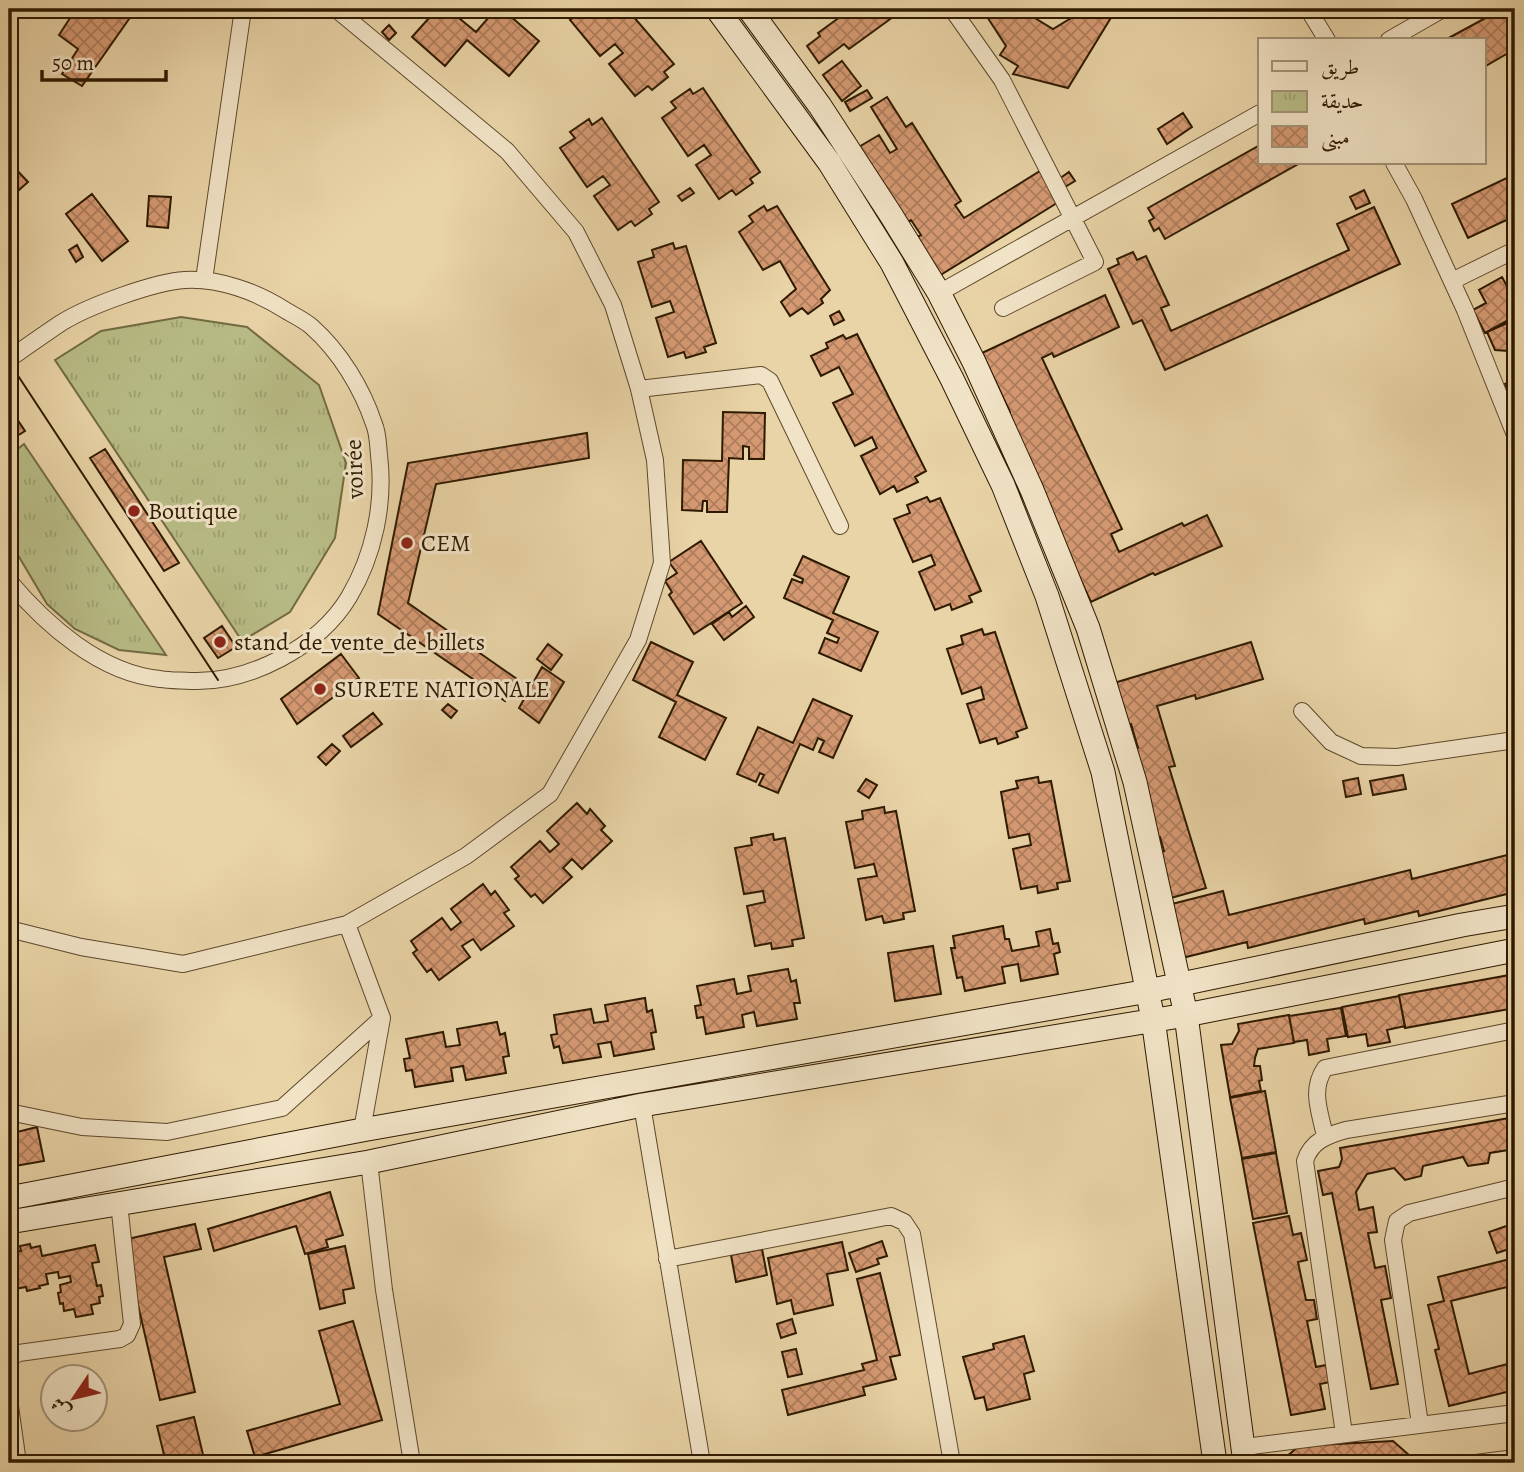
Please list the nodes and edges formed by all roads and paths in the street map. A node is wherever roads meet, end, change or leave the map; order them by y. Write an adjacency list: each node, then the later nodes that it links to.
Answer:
1 (243, 9): 14 (street)
2 (336, 9): 19 (street)
3 (717, 9): 30 (main road)
4 (749, 9): 16 (main road)
5 (952, 9): 12 (street)
6 (1308, 9): 8 (street)
7 (1443, 9): 9 (street)
8 (1326, 38)
9 (1392, 38)
10 (1258, 114): 12 (street)
11 (1395, 164): 15 (street)
12 (1072, 217): 16 (street); 17 (street)
13 (1515, 250): 15 (street)
14 (204, 280): 18 (street, voirée); 22 (street, voirée)
15 (1452, 281): 20 (street)
16 (939, 293): 29 (main road)
17 (1003, 307)
18 (9, 359)
19 (639, 389): 21 (street); 26 (street)
20 (1515, 435)
21 (841, 526)
22 (9, 581)
23 (1302, 711): 24 (street)
24 (1515, 740)
25 (1515, 916): 29 (main road)
26 (347, 925): 27 (street); 32 (street)
27 (9, 929)
28 (1515, 950): 31 (main road)
29 (1178, 983): 30 (main road); 31 (main road)
30 (1148, 991): 33 (main road); 38 (main road)
31 (1186, 1015): 33 (main road); 51 (main road)
32 (382, 1018): 37 (street); 38 (street)
33 (1153, 1019): 36 (main road); 57 (main road)
34 (1515, 1030): 39 (street)
35 (1515, 1103): 39 (street)
36 (642, 1105): 40 (main road); 45 (street)
37 (9, 1112)
38 (362, 1130): 42 (main road)
39 (1325, 1136): 50 (street)
40 (369, 1161): 43 (main road); 54 (street)
41 (1515, 1188): 49 (street)
42 (9, 1198)
43 (119, 1203): 44 (main road); 46 (street)
44 (9, 1222)
45 (667, 1259): 55 (street); 56 (street)
46 (9, 1358)
47 (9, 1399): 53 (street)
48 (1515, 1413): 49 (street)
49 (1420, 1424): 50 (street)
50 (1344, 1434): 51 (street)
51 (1244, 1455)
52 (1515, 1458): 58 (street)
53 (18, 1463)
54 (412, 1463)
55 (702, 1463)
56 (952, 1463)
57 (1214, 1463)
58 (1476, 1463)

